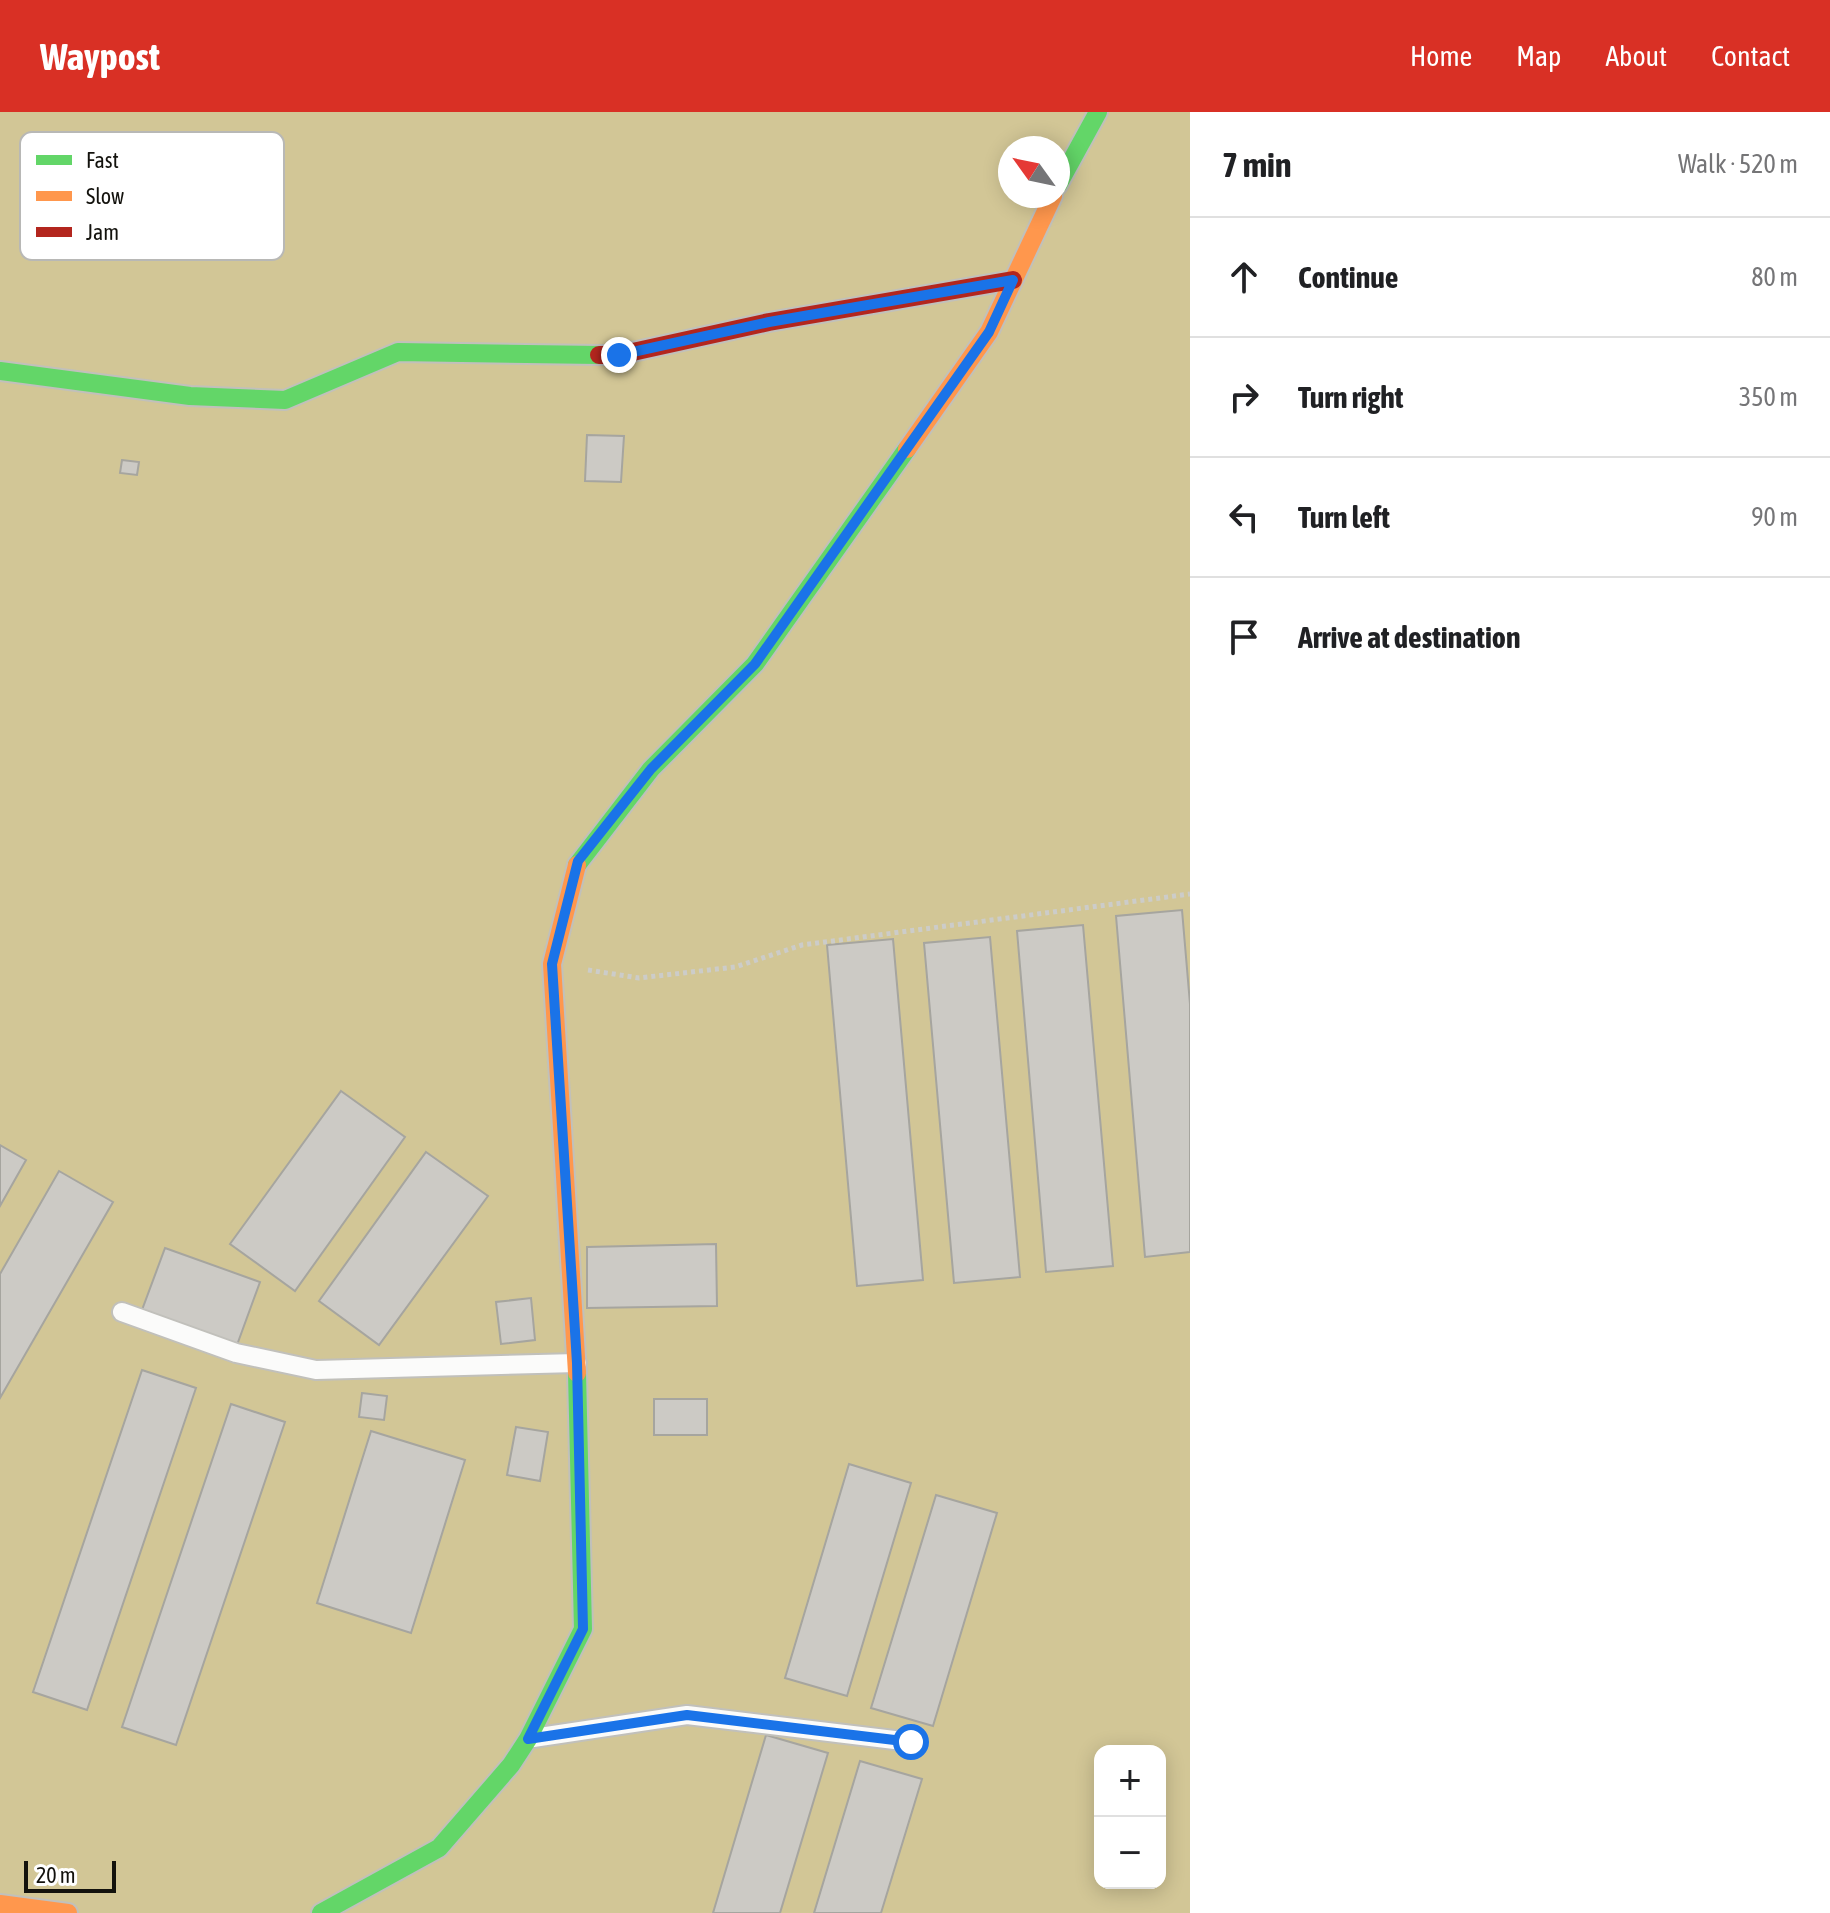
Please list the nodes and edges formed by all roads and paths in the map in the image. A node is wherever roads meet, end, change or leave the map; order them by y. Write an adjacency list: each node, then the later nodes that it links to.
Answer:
1 (1098, 112): 2 (street)
2 (1070, 163)
3 (1047, 208): 4 (street)
4 (1013, 280): 5 (street); 7 (street)
5 (0, 371)
6 (1190, 894): 7 (path)
7 (552, 964): 9 (street)
8 (122, 1312): 9 (lane)
9 (577, 1363): 10 (street)
10 (528, 1739): 11 (lane); 14 (street)
11 (911, 1742)
12 (0, 1904): 13 (street)
13 (68, 1913)
14 (321, 1913)

